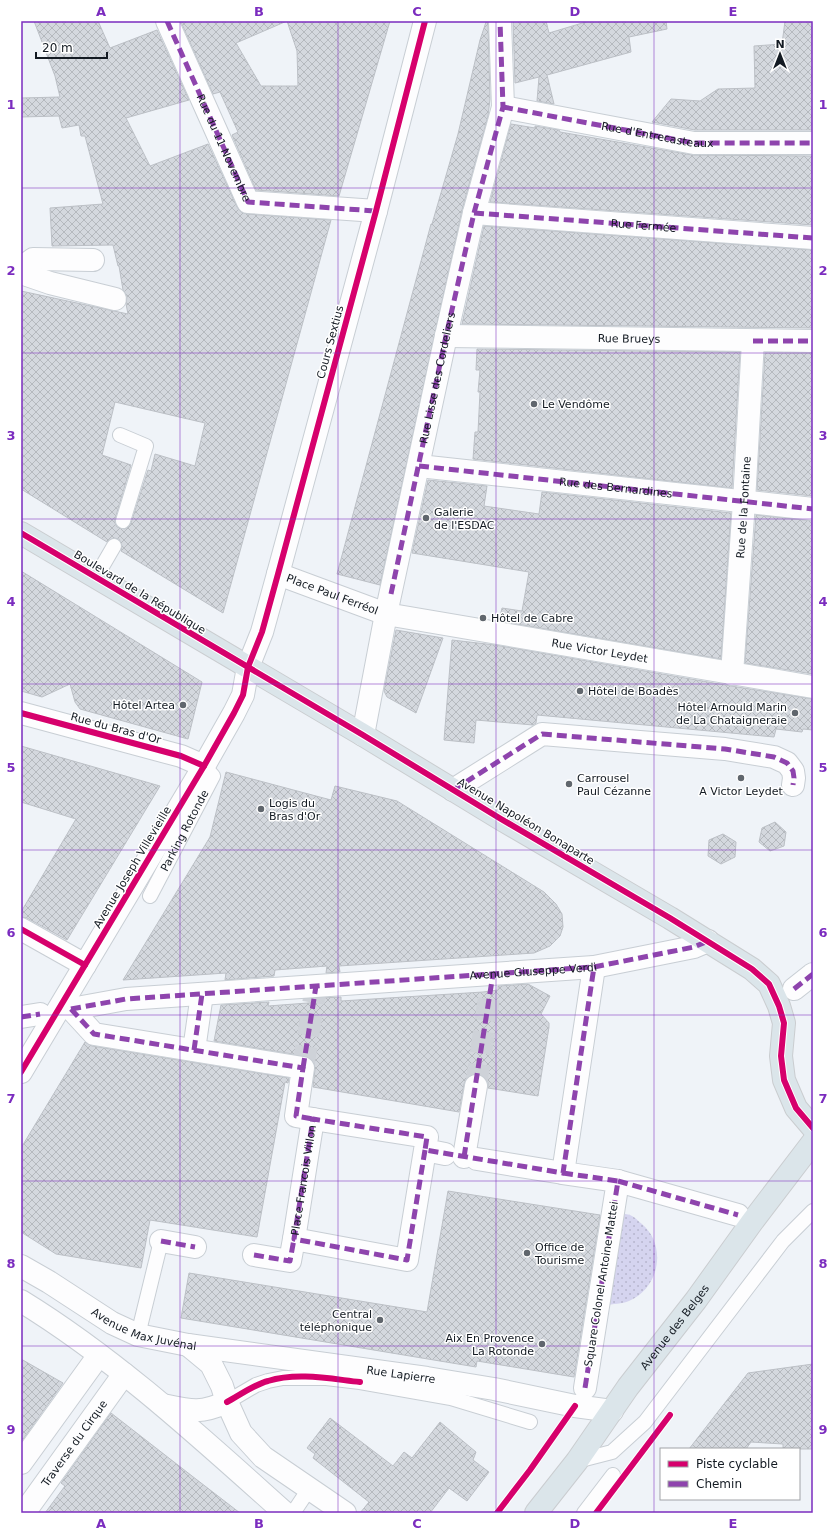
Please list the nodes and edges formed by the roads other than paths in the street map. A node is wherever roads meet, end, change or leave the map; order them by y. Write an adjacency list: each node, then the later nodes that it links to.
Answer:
1 (167, 21): 6 (street, Rue du 11 Novembre)
2 (425, 21): 6 (street, Cours Sextius)
3 (500, 21): 4 (street, Rue Lisse des Cordeliers)
4 (503, 107): 5 (street, Rue d'Entrecasteaux); 7 (street, Rue Lisse des Cordeliers)
5 (813, 143)
6 (376, 211): 23 (street, Cours Sextius)
7 (474, 213): 8 (street, Rue Fermée); 13 (street, Rue Lisse des Cordeliers)
8 (813, 238)
9 (93, 260): 10 (street)
10 (21, 268)
11 (21, 273): 12 (street)
12 (115, 299)
13 (446, 336): 14 (street, Rue Brueys); 17 (street, Rue Lisse des Cordeliers)
14 (753, 340): 15 (street, Rue Brueys); 18 (street, Rue de la Fontaine)
15 (813, 341)
16 (120, 435): 20 (lane)
17 (419, 466): 18 (street, Rue des Bernardines); 25 (street, Rue Lisse des Cordeliers)
18 (744, 502): 19 (street, Rue des Bernardines); 27 (street, Rue de la Fontaine)
19 (813, 509)
20 (123, 521)
21 (21, 533): 24 (main road, Boulevard de la République)
22 (114, 546): 24 (lane)
23 (278, 574): 25 (street, Place Paul Ferréol); 26 (street, Cours Sextius)
24 (96, 577): 26 (main road, Boulevard de la République)
25 (388, 604): 27 (street, Rue Victor Leydet); 30 (street, Rue Lisse des Cordeliers)
26 (248, 667): 30 (main road, Avenue Napoléon Bonaparte); 31 (street, Avenue Joseph Villevieille)
27 (732, 674): 28 (street, Rue Victor Leydet)
28 (813, 687)
29 (21, 713): 31 (street, Rue du Bras d'Or)
30 (363, 735): 33 (main road, Avenue Napoléon Bonaparte)
31 (204, 766): 34 (lane, Parking Rotonde); 37 (street, Avenue Joseph Villevieille)
32 (793, 785): 33 (street)
33 (453, 790): 36 (main road, Avenue Napoléon Bonaparte)
34 (150, 896)
35 (21, 929): 37 (street)
36 (708, 941): 38 (street); 42 (main road, Avenue Napoléon Bonaparte)
37 (85, 965): 44 (street, Avenue Joseph Villevieille)
38 (594, 967): 41 (street, Avenue Giuseppe Verdi); 50 (street, Avenue Giuseppe Verdi)
39 (813, 974): 40 (street)
40 (794, 989): 42 (lane)
41 (202, 994): 43 (street); 43 (street, Avenue Giuseppe Verdi)
42 (779, 1006): 47 (main road, Avenue Napoléon Bonaparte)
43 (194, 1050): 46 (street, Avenue Giuseppe Verdi)
44 (21, 1072)
45 (476, 1086): 49 (street)
46 (313, 1119): 49 (street, Place Francois Villon); 54 (street, Place Francois Villon)
47 (813, 1128)
48 (813, 1142): 69 (main road, Avenue des Belges)
49 (453, 1155): 50 (street); 54 (street, Place Francois Villon)
50 (563, 1173): 51 (street)
51 (618, 1181): 53 (street); 66 (street, Square Colonel Antoine Mattei)
52 (813, 1211): 71 (lane)
53 (738, 1215)
54 (294, 1239): 57 (street)
55 (161, 1241): 56 (street); 60 (lane)
56 (195, 1246)
57 (254, 1255)
58 (21, 1266): 60 (street, Avenue Max Juvénal)
59 (21, 1301): 62 (street)
60 (138, 1335): 61 (street, Avenue Max Juvénal)
61 (188, 1345): 63 (street, Rue Lapierre); 67 (street, Avenue Max Juvénal)
62 (99, 1355): 64 (street); 72 (street)
63 (341, 1366): 65 (lane); 69 (street, Rue Lapierre)
64 (124, 1374): 68 (street); 75 (street, Traverse du Cirque)
65 (360, 1382): 67 (lane, Rue Lapierre); 70 (lane, Rue Lapierre)
66 (585, 1388)
67 (227, 1402): 68 (street, Rue Lapierre); 74 (street, Avenue Max Juvénal)
68 (163, 1405): 76 (street)
69 (612, 1411): 71 (main road, Avenue des Belges)
70 (530, 1422)
71 (577, 1461): 79 (main road, Avenue des Belges)
72 (21, 1463)
73 (613, 1475): 80 (lane)
74 (309, 1489): 77 (lane); 78 (street, Avenue Max Juvénal)
75 (24, 1513)
76 (285, 1513)
77 (293, 1513)
78 (345, 1513)
79 (536, 1513)
80 (584, 1513)

